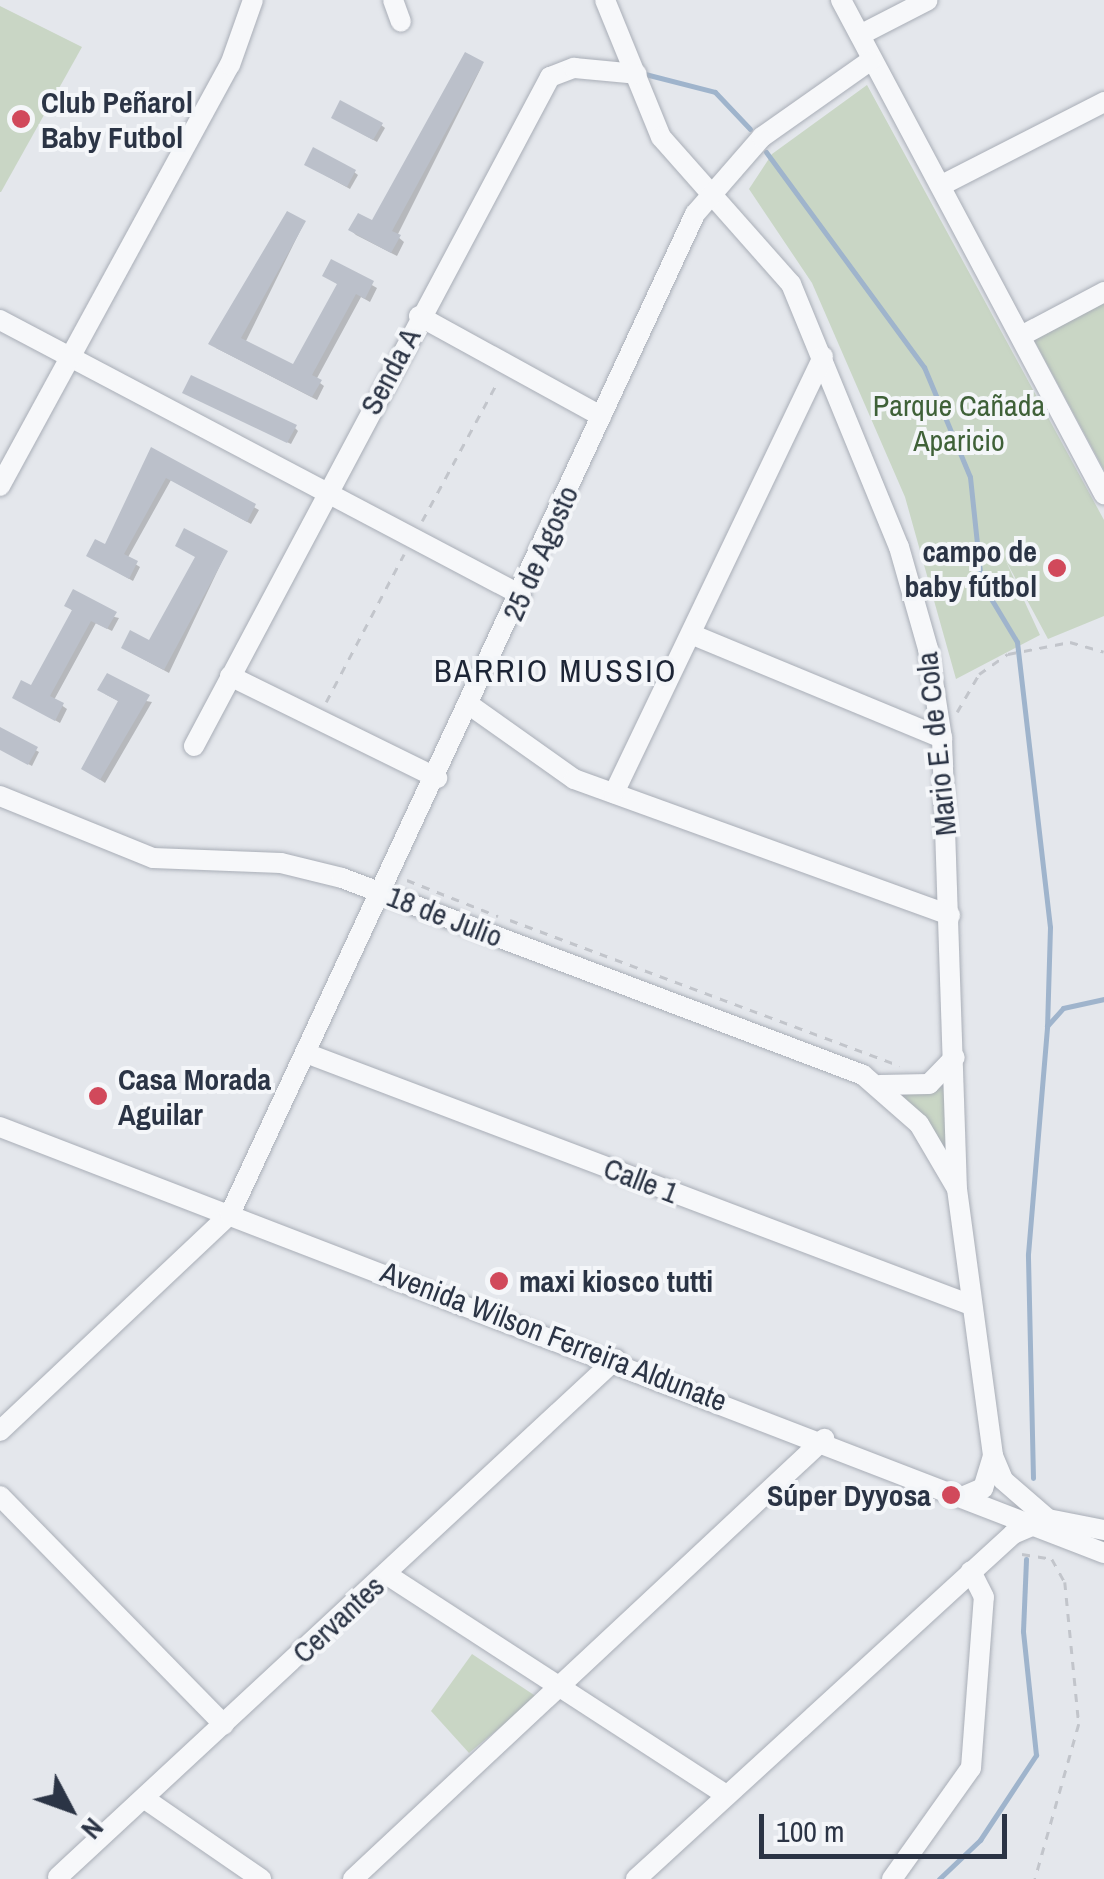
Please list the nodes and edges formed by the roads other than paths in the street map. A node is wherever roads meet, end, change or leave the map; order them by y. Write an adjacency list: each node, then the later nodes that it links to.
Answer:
1 (253, 0): 17 (street)
2 (393, 0): 6 (street)
3 (605, 0): 9 (street, Mario E. de Cola)
4 (842, 0): 7 (street)
5 (928, 0): 7 (street)
6 (402, 22)
7 (860, 36): 8 (street)
8 (872, 60): 11 (street); 12 (street, 25 de Agosto)
9 (637, 74): 12 (street, Mario E. de Cola); 14 (street, Senda A)
10 (1104, 102): 11 (street)
11 (942, 184): 16 (street)
12 (711, 190): 18 (street, Mario E. de Cola); 19 (street, 25 de Agosto)
13 (1104, 292): 16 (street)
14 (420, 316): 19 (street); 21 (street, Senda A)
15 (0, 320): 17 (street)
16 (1021, 336): 22 (street)
17 (70, 356): 20 (street); 21 (street)
18 (823, 357): 24 (street); 27 (street, Mario E. de Cola)
19 (602, 416): 23 (street, 25 de Agosto)
20 (0, 486)
21 (325, 491): 23 (street); 25 (street, Senda A)
22 (1104, 494)
23 (521, 595): 26 (street, 25 de Agosto)
24 (692, 634): 27 (street); 30 (street)
25 (230, 676): 28 (street, Senda A); 29 (street)
26 (471, 706): 29 (street, 25 de Agosto); 30 (street)
27 (942, 738): 33 (street, Mario E. de Cola)
28 (194, 746)
29 (438, 778): 32 (street, 25 de Agosto)
30 (614, 793): 33 (street)
31 (0, 796): 32 (street, 18 de Julio)
32 (388, 884): 34 (street, 25 de Agosto); 36 (street, 18 de Julio)
33 (950, 915): 35 (street, Mario E. de Cola)
34 (311, 1055): 39 (street, 25 de Agosto); 40 (street, Calle 1)
35 (955, 1058): 36 (street, 18 de Julio); 38 (street, Mario E. de Cola)
36 (880, 1084): 38 (street, 18 de Julio)
37 (0, 1127): 39 (street, Avenida Wilson Ferreira Aldunate)
38 (956, 1188): 40 (street, Mario E. de Cola)
39 (230, 1214): 41 (street, Avenida Wilson Ferreira Aldunate); 42 (street, 25 de Agosto)
40 (971, 1305): 44 (street, Mario E. de Cola)
41 (616, 1359): 43 (street, Avenida Wilson Ferreira Aldunate); 54 (street, Cervantes)
42 (0, 1431)
43 (824, 1439): 46 (street, Avenida Wilson Ferreira Aldunate); 55 (street)
44 (993, 1456): 46 (street); 47 (street)
45 (0, 1496): 56 (street)
46 (964, 1496): 48 (street, Avenida Wilson Ferreira Aldunate)
47 (1048, 1519): 48 (street); 49 (street)
48 (1021, 1528): 50 (street, Avenida Wilson Ferreira Aldunate); 52 (street)
49 (1104, 1530)
50 (1066, 1541): 51 (street, Avenida Wilson Ferreira Aldunate); 52 (street)
51 (1104, 1553)
52 (989, 1556): 53 (street)
53 (971, 1572): 57 (street); 63 (street)
54 (386, 1574): 55 (street); 56 (street, Cervantes)
55 (561, 1686): 57 (street); 61 (street)
56 (224, 1725): 58 (street, Cervantes)
57 (726, 1795): 62 (street)
58 (144, 1799): 59 (street, Cervantes); 60 (street)
59 (58, 1878)
60 (261, 1879)
61 (353, 1879)
62 (636, 1879)
63 (892, 1879)

